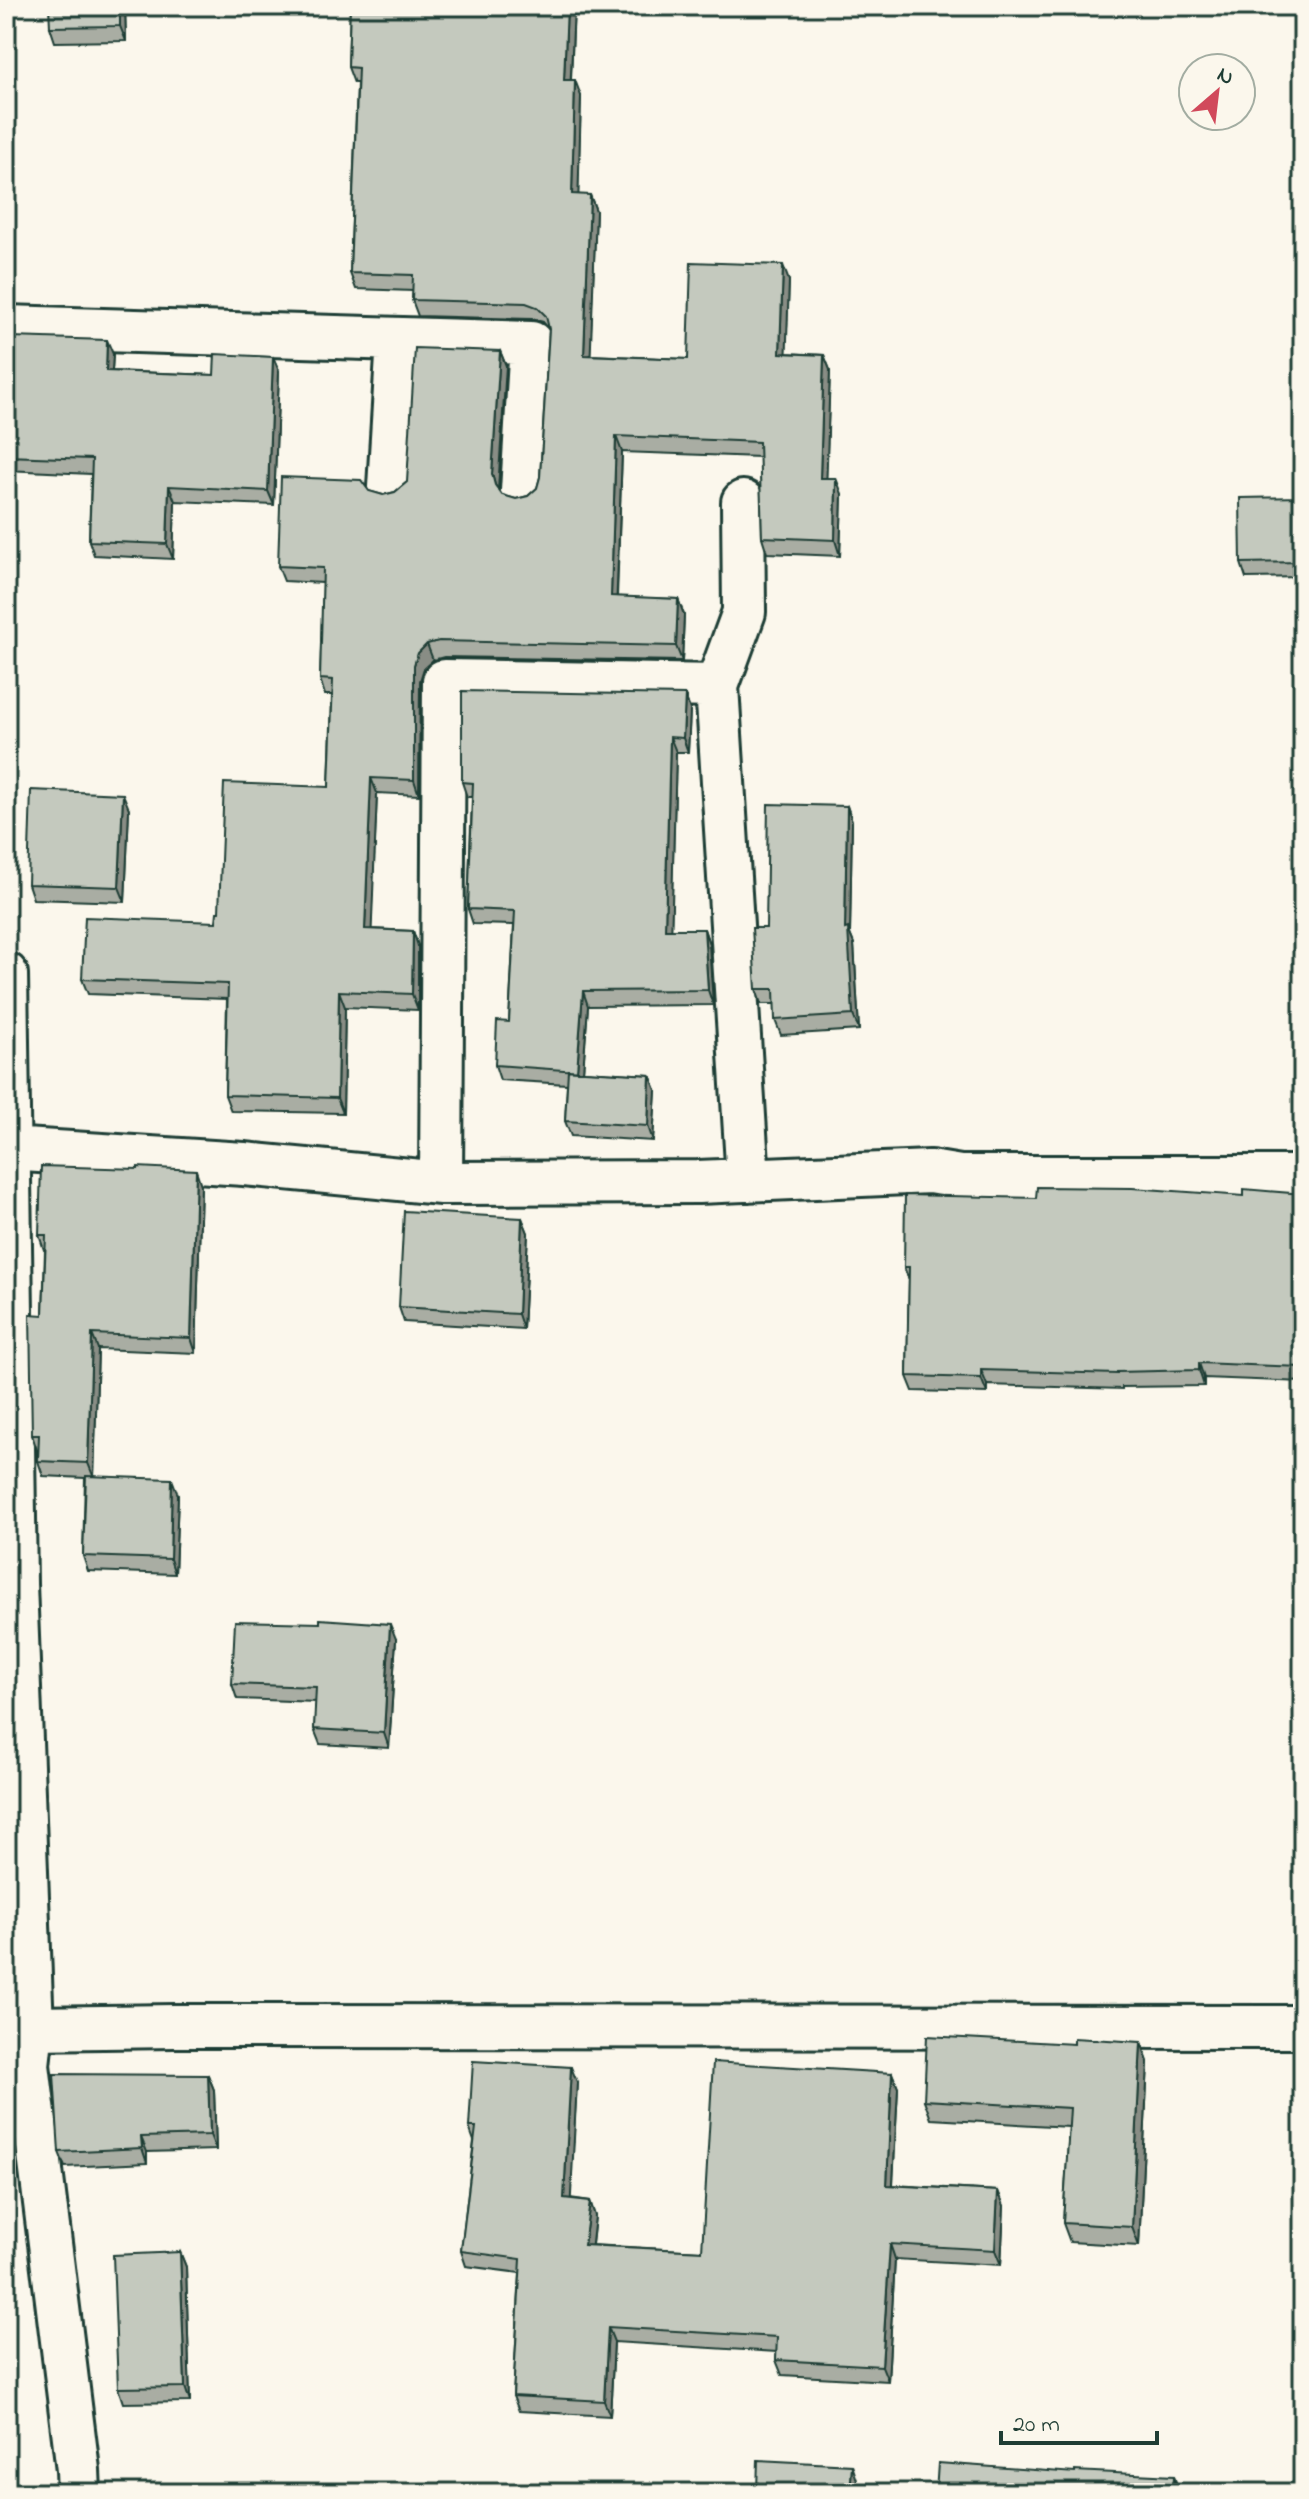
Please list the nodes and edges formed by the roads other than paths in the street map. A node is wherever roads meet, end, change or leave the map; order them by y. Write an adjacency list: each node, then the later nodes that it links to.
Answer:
1 (6, 327): 2 (street)
2 (398, 340): 3 (street); 4 (street)
3 (389, 487)
4 (522, 491)
5 (743, 502): 6 (street)
6 (717, 686): 10 (street); 11 (street)
7 (6, 974): 8 (street)
8 (8, 1149): 11 (street); 13 (street)
9 (1303, 1177): 10 (street)
10 (748, 1180): 11 (street)
11 (441, 1183)
12 (1303, 2027): 13 (street)
13 (22, 2053): 14 (street)
14 (79, 2493)

